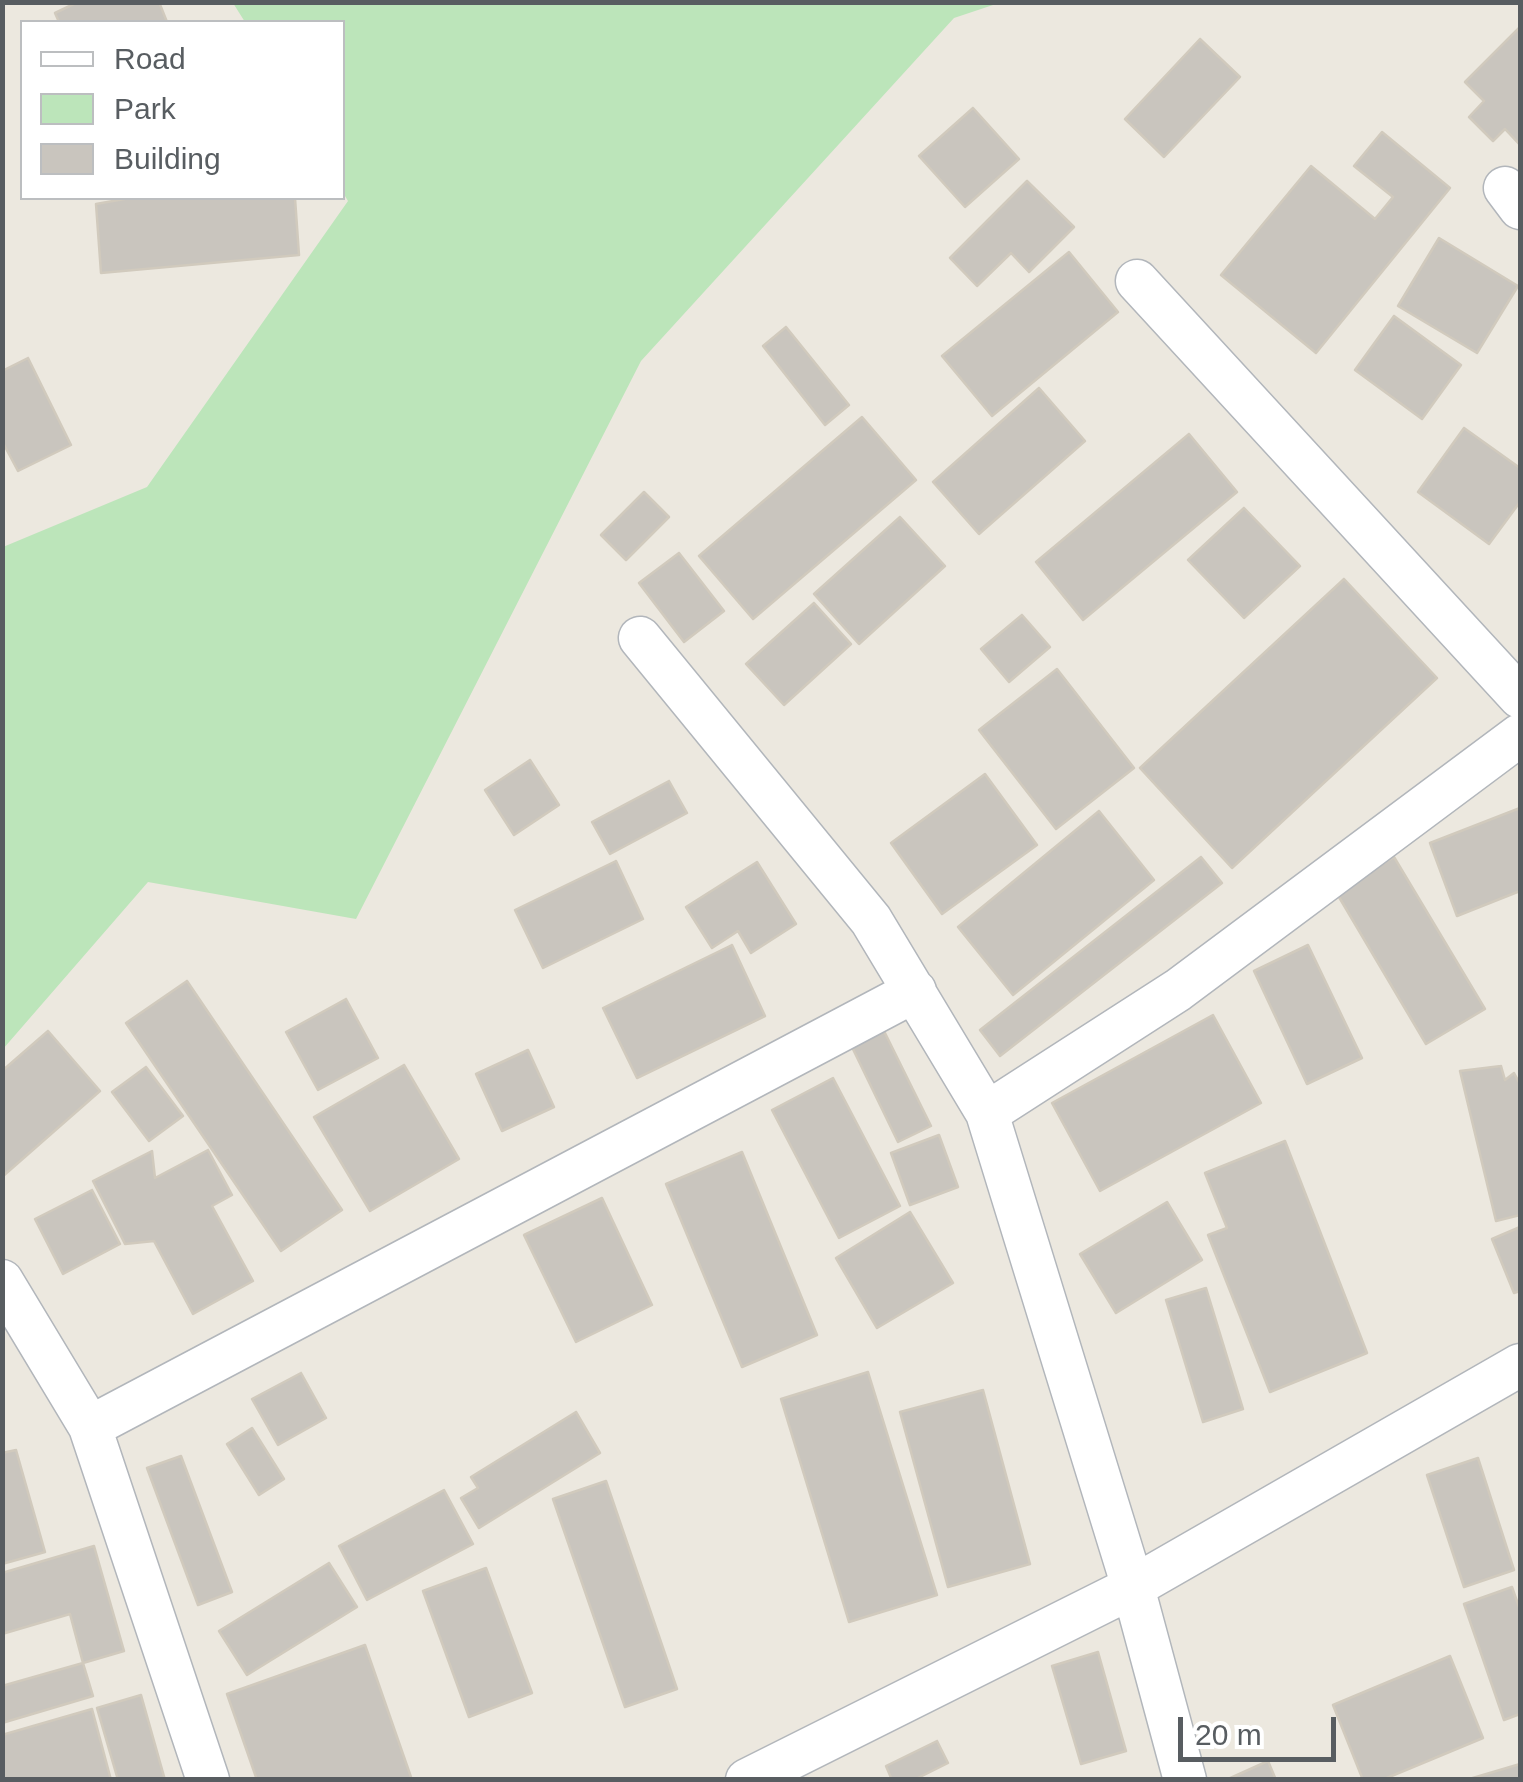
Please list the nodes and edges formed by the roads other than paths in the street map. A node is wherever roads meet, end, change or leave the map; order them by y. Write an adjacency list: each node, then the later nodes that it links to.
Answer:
1 (1137, 280): 3 (street)
2 (640, 638): 5 (street)
3 (1515, 679)
4 (1520, 735): 6 (street)
5 (915, 991): 6 (street); 9 (street)
6 (988, 1113): 10 (street)
7 (2, 1281): 9 (street)
8 (1520, 1365): 10 (street)
9 (90, 1427): 11 (street)
10 (1133, 1587): 12 (street); 13 (street)
11 (208, 1780)
12 (747, 1780)
13 (1185, 1780)

